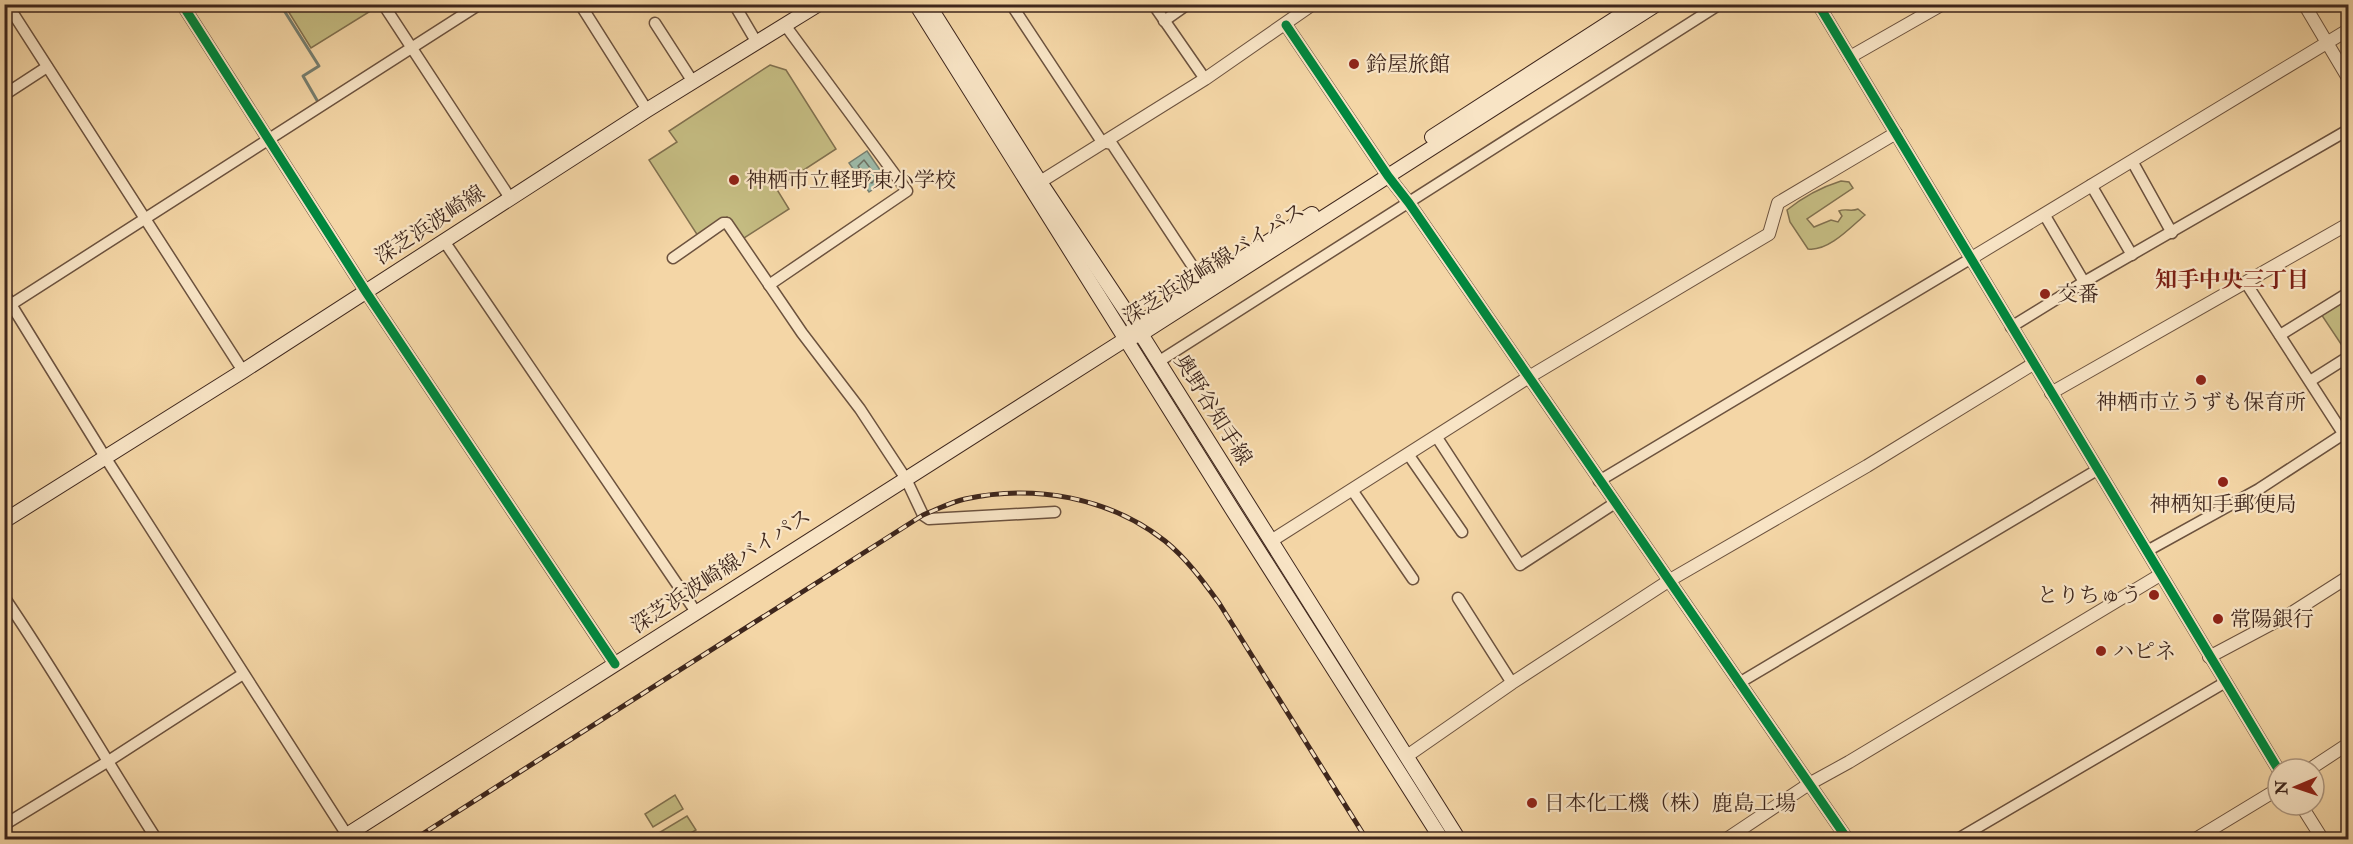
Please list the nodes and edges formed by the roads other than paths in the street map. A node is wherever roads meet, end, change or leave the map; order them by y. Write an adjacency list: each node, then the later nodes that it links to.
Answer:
1 (7, 4): 29 (street)
2 (182, 4): 37 (street)
3 (383, 4): 27 (street)
4 (480, 4): 27 (street)
5 (580, 4): 34 (street)
6 (734, 4): 25 (street)
7 (819, 4): 22 (main road, 深芝浜波崎線)
8 (916, 4): 64 (main road, 奥野谷知手線)
9 (928, 4): 41 (main road, 奥野谷知手線)
10 (1011, 4): 38 (street)
11 (1153, 4): 20 (street)
12 (1188, 4): 20 (street)
13 (1313, 4): 23 (street)
14 (1638, 4): 40 (main road, 深芝浜波崎線バイパス)
15 (1657, 4): 40 (main road, 深芝浜波崎線バイパス)
16 (1720, 4): 44 (street)
17 (1818, 4): 28 (street)
18 (1943, 4): 28 (street)
19 (2304, 4): 26 (street)
20 (1164, 21): 31 (street)
21 (655, 23): 32 (street)
22 (786, 25): 25 (main road, 深芝浜波崎線); 56 (street)
23 (1286, 25): 31 (street); 40 (street)
24 (2349, 30): 26 (street)
25 (757, 43): 32 (main road, 深芝浜波崎線)
26 (2328, 43): 30 (street); 39 (street)
27 (411, 49): 37 (street); 43 (street)
28 (1850, 57): 36 (street)
29 (47, 68): 33 (street); 46 (street)
30 (2349, 78)
31 (1205, 79): 38 (street)
32 (693, 82): 34 (main road, 深芝浜波崎線)
33 (4, 94)
34 (647, 110): 43 (main road, 深芝浜波崎線)
35 (2349, 130): 48 (street)
36 (1896, 133): 52 (street); 69 (street)
37 (270, 139): 46 (street); 57 (street)
38 (1102, 142): 41 (street); 53 (street)
39 (2132, 161): 42 (street); 48 (street)
40 (1386, 172): 44 (street); 53 (main road, 深芝浜波崎線バイパス); 62 (main road, 深芝浜波崎線バイパス)
41 (1040, 182): 62 (main road, 奥野谷知手線)
42 (2091, 184): 45 (street); 50 (street)
43 (510, 198): 49 (main road, 深芝浜波崎線)
44 (1409, 203): 66 (street); 69 (street)
45 (2044, 214): 52 (street); 54 (street)
46 (144, 220): 60 (street); 68 (street)
47 (2349, 224): 55 (street)
48 (2172, 233): 50 (street)
49 (444, 241): 57 (main road, 深芝浜波崎線); 92 (street)
50 (2132, 255): 54 (street)
51 (673, 258): 56 (street)
52 (1970, 259): 61 (street); 78 (street)
53 (1203, 282): 62 (main road, 深芝浜波崎線バイパス)
54 (2084, 282): 61 (street)
55 (2246, 283): 63 (street); 71 (street)
56 (769, 285): 77 (street)
57 (366, 292): 68 (main road, 深芝浜波崎線); 94 (street)
58 (4, 293): 60 (street)
59 (2349, 293): 63 (street)
60 (8, 307): 75 (street)
61 (2011, 327): 67 (street)
62 (1138, 330): 64 (main road, 深芝浜波崎線バイパス); 66 (main road, 奥野谷知手線)
63 (2280, 335): 70 (street)
64 (1126, 339): 77 (main road, 深芝浜波崎線バイパス); 110 (main road, 奥野谷知手線)
65 (2349, 357): 70 (street)
66 (1158, 362): 84 (main road, 奥野谷知手線)
67 (2033, 364): 71 (street); 89 (street)
68 (243, 371): 75 (main road, 深芝浜波崎線)
69 (1529, 377): 73 (street); 78 (street)
70 (2310, 381): 72 (street)
71 (2051, 393): 76 (street)
72 (2347, 435): 85 (street)
73 (1436, 436): 74 (street); 80 (street)
74 (1408, 454): 79 (street); 83 (street)
75 (105, 457): 82 (main road, 深芝浜波崎線); 95 (street)
76 (2097, 470): 85 (street); 97 (street)
77 (906, 479): 81 (street); 92 (main road, 深芝浜波崎線バイパス)
78 (1599, 481): 80 (street)
79 (1352, 490): 84 (street); 88 (street)
80 (1615, 503): 89 (street)
81 (1055, 512)
82 (4, 521)
83 (1462, 532)
84 (1271, 541): 100 (main road, 奥野谷知手線)
85 (2147, 551): 86 (street)
86 (2160, 574): 93 (street); 104 (street)
87 (2349, 577): 93 (street)
88 (1413, 579)
89 (1670, 580): 96 (street); 97 (street)
90 (4, 597): 103 (street)
91 (1458, 598): 96 (street)
92 (696, 612): 94 (main road, 深芝浜波崎線バイパス)
93 (2209, 657): 98 (street)
94 (615, 664): 108 (main road, 深芝浜波崎線バイパス)
95 (243, 674): 103 (street); 108 (street)
96 (1512, 683): 100 (street)
97 (1739, 683): 104 (street)
98 (2224, 683): 101 (street); 114 (street)
99 (2349, 744): 102 (street)
100 (1407, 756): 111 (main road, 奥野谷知手線)
101 (2270, 757)
102 (2326, 759)
103 (107, 762): 107 (street); 109 (street)
104 (1809, 784): 112 (street); 113 (street)
105 (2266, 796): 115 (street)
106 (2309, 817): 116 (street)
107 (4, 825)
108 (343, 837)
109 (156, 840)
110 (1442, 840)
111 (1459, 840)
112 (1725, 840)
113 (1848, 840)
114 (1956, 840)
115 (2194, 840)
116 (2323, 840)

